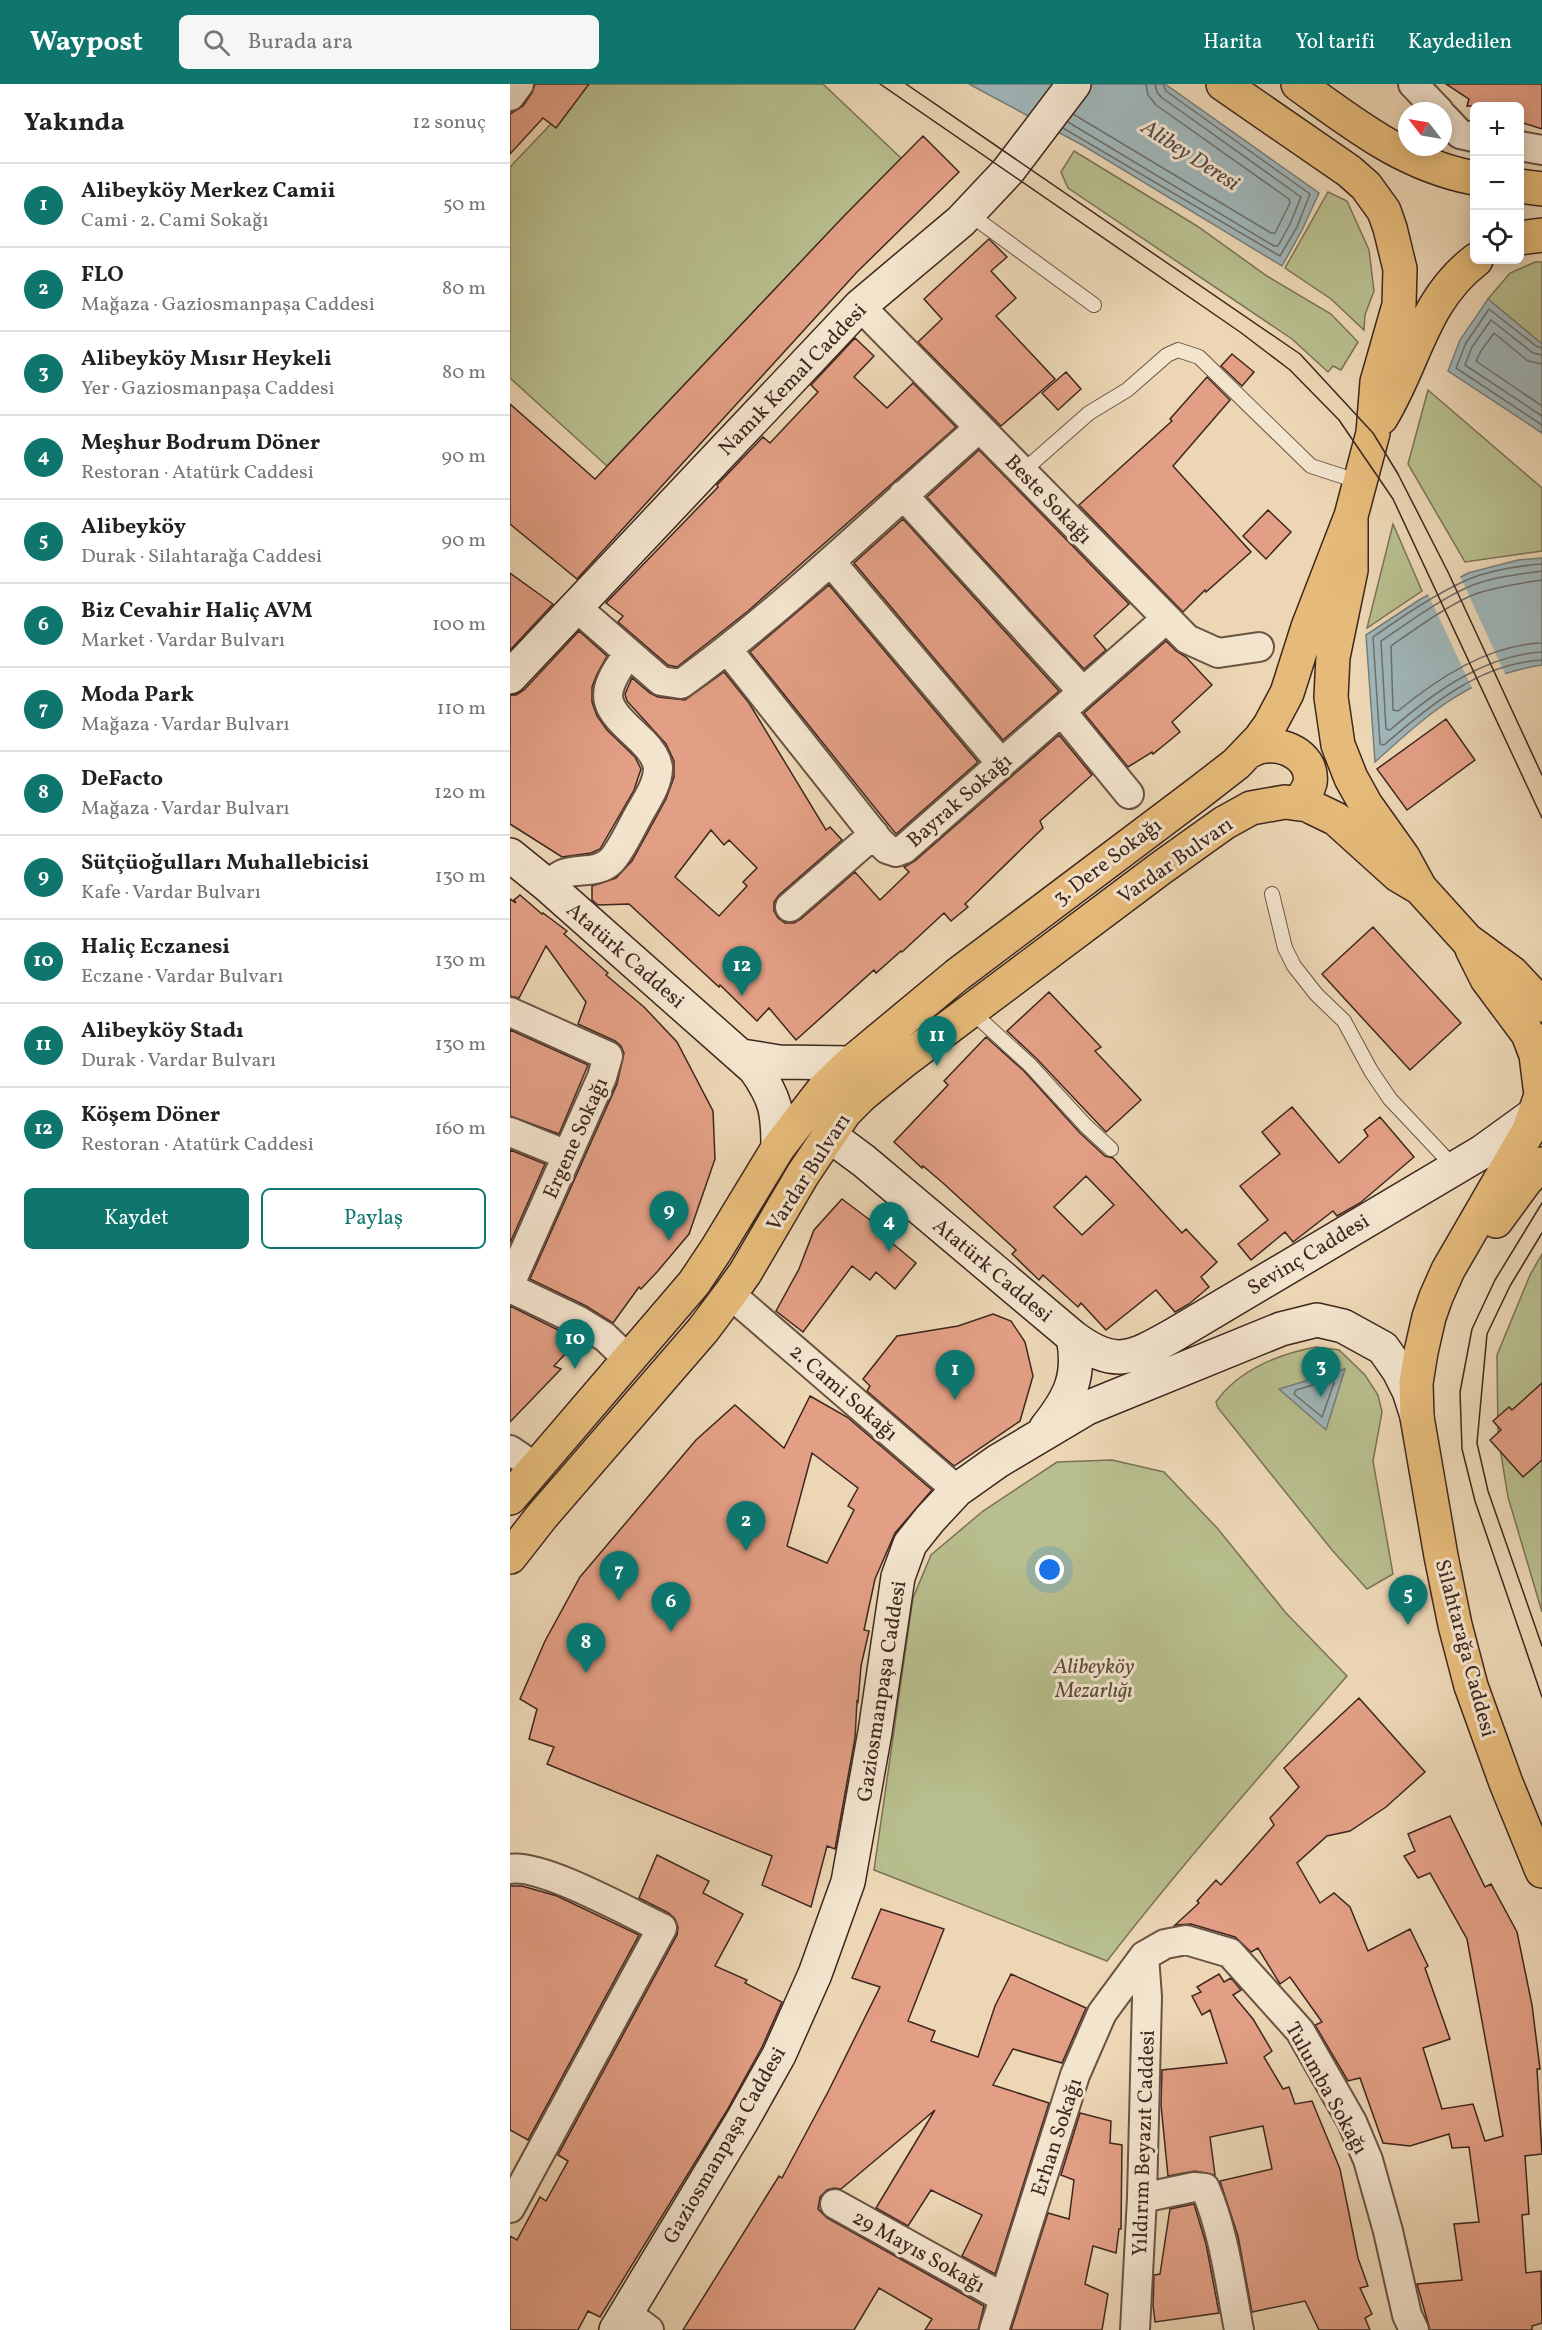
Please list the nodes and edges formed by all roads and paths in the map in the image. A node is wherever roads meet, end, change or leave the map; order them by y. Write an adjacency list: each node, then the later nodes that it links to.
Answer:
1 (519, 84): 6 (street)
2 (1074, 84): 15 (main road, Namık Kemal Caddesi)
3 (1223, 84): 22 (main road)
4 (1298, 84): 12 (main road)
5 (1413, 84): 7 (street)
6 (510, 96)
7 (1430, 102)
8 (1452, 126): 9 (street)
9 (1470, 136)
10 (1524, 147): 11 (street)
11 (1542, 150)
12 (1470, 177)
13 (1524, 187): 14 (main road)
14 (1542, 189)
15 (968, 213): 19 (lane); 20 (main road, Namık Kemal Caddesi)
16 (1542, 235): 17 (main road)
17 (1524, 237)
18 (1471, 264): 22 (main road)
19 (1094, 305)
20 (860, 306): 21 (street, Beste Sokağı); 28 (main road, Namık Kemal Caddesi)
21 (980, 428): 23 (street, Beste Sokağı); 25 (street)
22 (1373, 433): 24 (main road)
23 (1022, 472): 24 (lane); 29 (street, Beste Sokağı)
24 (1360, 482): 26 (main road)
25 (903, 495): 27 (street); 34 (street)
26 (1351, 516): 36 (main road, 3. Dere Sokağı); 43 (main road)
27 (831, 562): 31 (street); 37 (street)
28 (576, 607): 32 (street); 33 (main road, Namık Kemal Caddesi)
29 (1166, 619): 30 (street, Beste Sokağı); 34 (street, Bayrak Sokağı)
30 (1259, 647)
31 (727, 649): 32 (street); 40 (street, Bayrak Sokağı)
32 (628, 654): 42 (street)
33 (510, 677)
34 (1083, 692): 35 (street, Bayrak Sokağı)
35 (1062, 712): 37 (street, Bayrak Sokağı); 38 (street)
36 (1248, 752): 39 (main road); 52 (main road, 3. Dere Sokağı)
37 (1001, 763): 40 (street, Bayrak Sokağı)
38 (1129, 794)
39 (1298, 803): 43 (main road, Vardar Bulvarı); 48 (main road, Vardar Bulvarı)
40 (874, 834): 45 (street)
41 (510, 855): 42 (main road, Atatürk Caddesi)
42 (547, 885): 50 (main road, Atatürk Caddesi)
43 (1420, 888): 46 (main road)
44 (1272, 894): 60 (lane)
45 (790, 907)
46 (1467, 940): 47 (main road); 53 (main road, Silahtarağa Caddesi)
47 (1542, 1005)
48 (970, 1011): 51 (main road, Vardar Bulvarı); 57 (lane)
49 (510, 1012): 58 (street, Ergene Sokağı)
50 (742, 1056): 52 (main road); 56 (main road, Atatürk Caddesi)
51 (905, 1060): 52 (main road); 55 (main road, Vardar Bulvarı)
52 (851, 1063): 56 (main road, 3. Dere Sokağı)
53 (1536, 1113): 60 (main road, Sevinç Caddesi); 64 (main road, Silahtarağa Caddesi)
54 (510, 1132): 58 (street)
55 (829, 1135): 61 (main road); 63 (main road, Vardar Bulvarı); 65 (main road, Atatürk Caddesi)
56 (778, 1148): 61 (main road, Vardar Bulvarı)
57 (1111, 1149)
58 (567, 1155): 62 (street, Ergene Sokağı)
59 (1542, 1164): 64 (main road)
60 (1455, 1168): 65 (main road, Sevinç Caddesi)
61 (759, 1180): 66 (main road, Vardar Bulvarı)
62 (510, 1286): 66 (street)
63 (730, 1294): 70 (street, 2. Cami Sokağı); 72 (main road, Vardar Bulvarı)
64 (1425, 1333): 67 (main road, Silahtarağa Caddesi)
65 (1073, 1337): 68 (main road)
66 (628, 1359): 69 (main road, Vardar Bulvarı)
67 (1417, 1417): 68 (main road, Gaziosmanpaşa Caddesi); 74 (main road, Silahtarağa Caddesi)
68 (1042, 1434): 70 (main road, Gaziosmanpaşa Caddesi)
69 (523, 1458): 71 (main road, Vardar Bulvarı)
70 (957, 1490): 80 (main road, Gaziosmanpaşa Caddesi)
71 (510, 1498)
72 (510, 1557)
73 (510, 1869): 78 (street)
74 (1542, 1871)
75 (1144, 1956): 76 (street, Yıldırım Beyazıt Caddesi); 79 (street, Erhan Sokağı); 84 (street, Tulumba Sokağı)
76 (1142, 2198): 82 (street, Yıldırım Beyazıt Caddesi); 83 (street)
77 (835, 2204): 79 (street, 29 Mayıs Sokağı)
78 (510, 2208)
79 (1004, 2298): 81 (street, Erhan Sokağı)
80 (630, 2324)
81 (994, 2330)
82 (1135, 2330)
83 (1239, 2330)
84 (1414, 2330)

